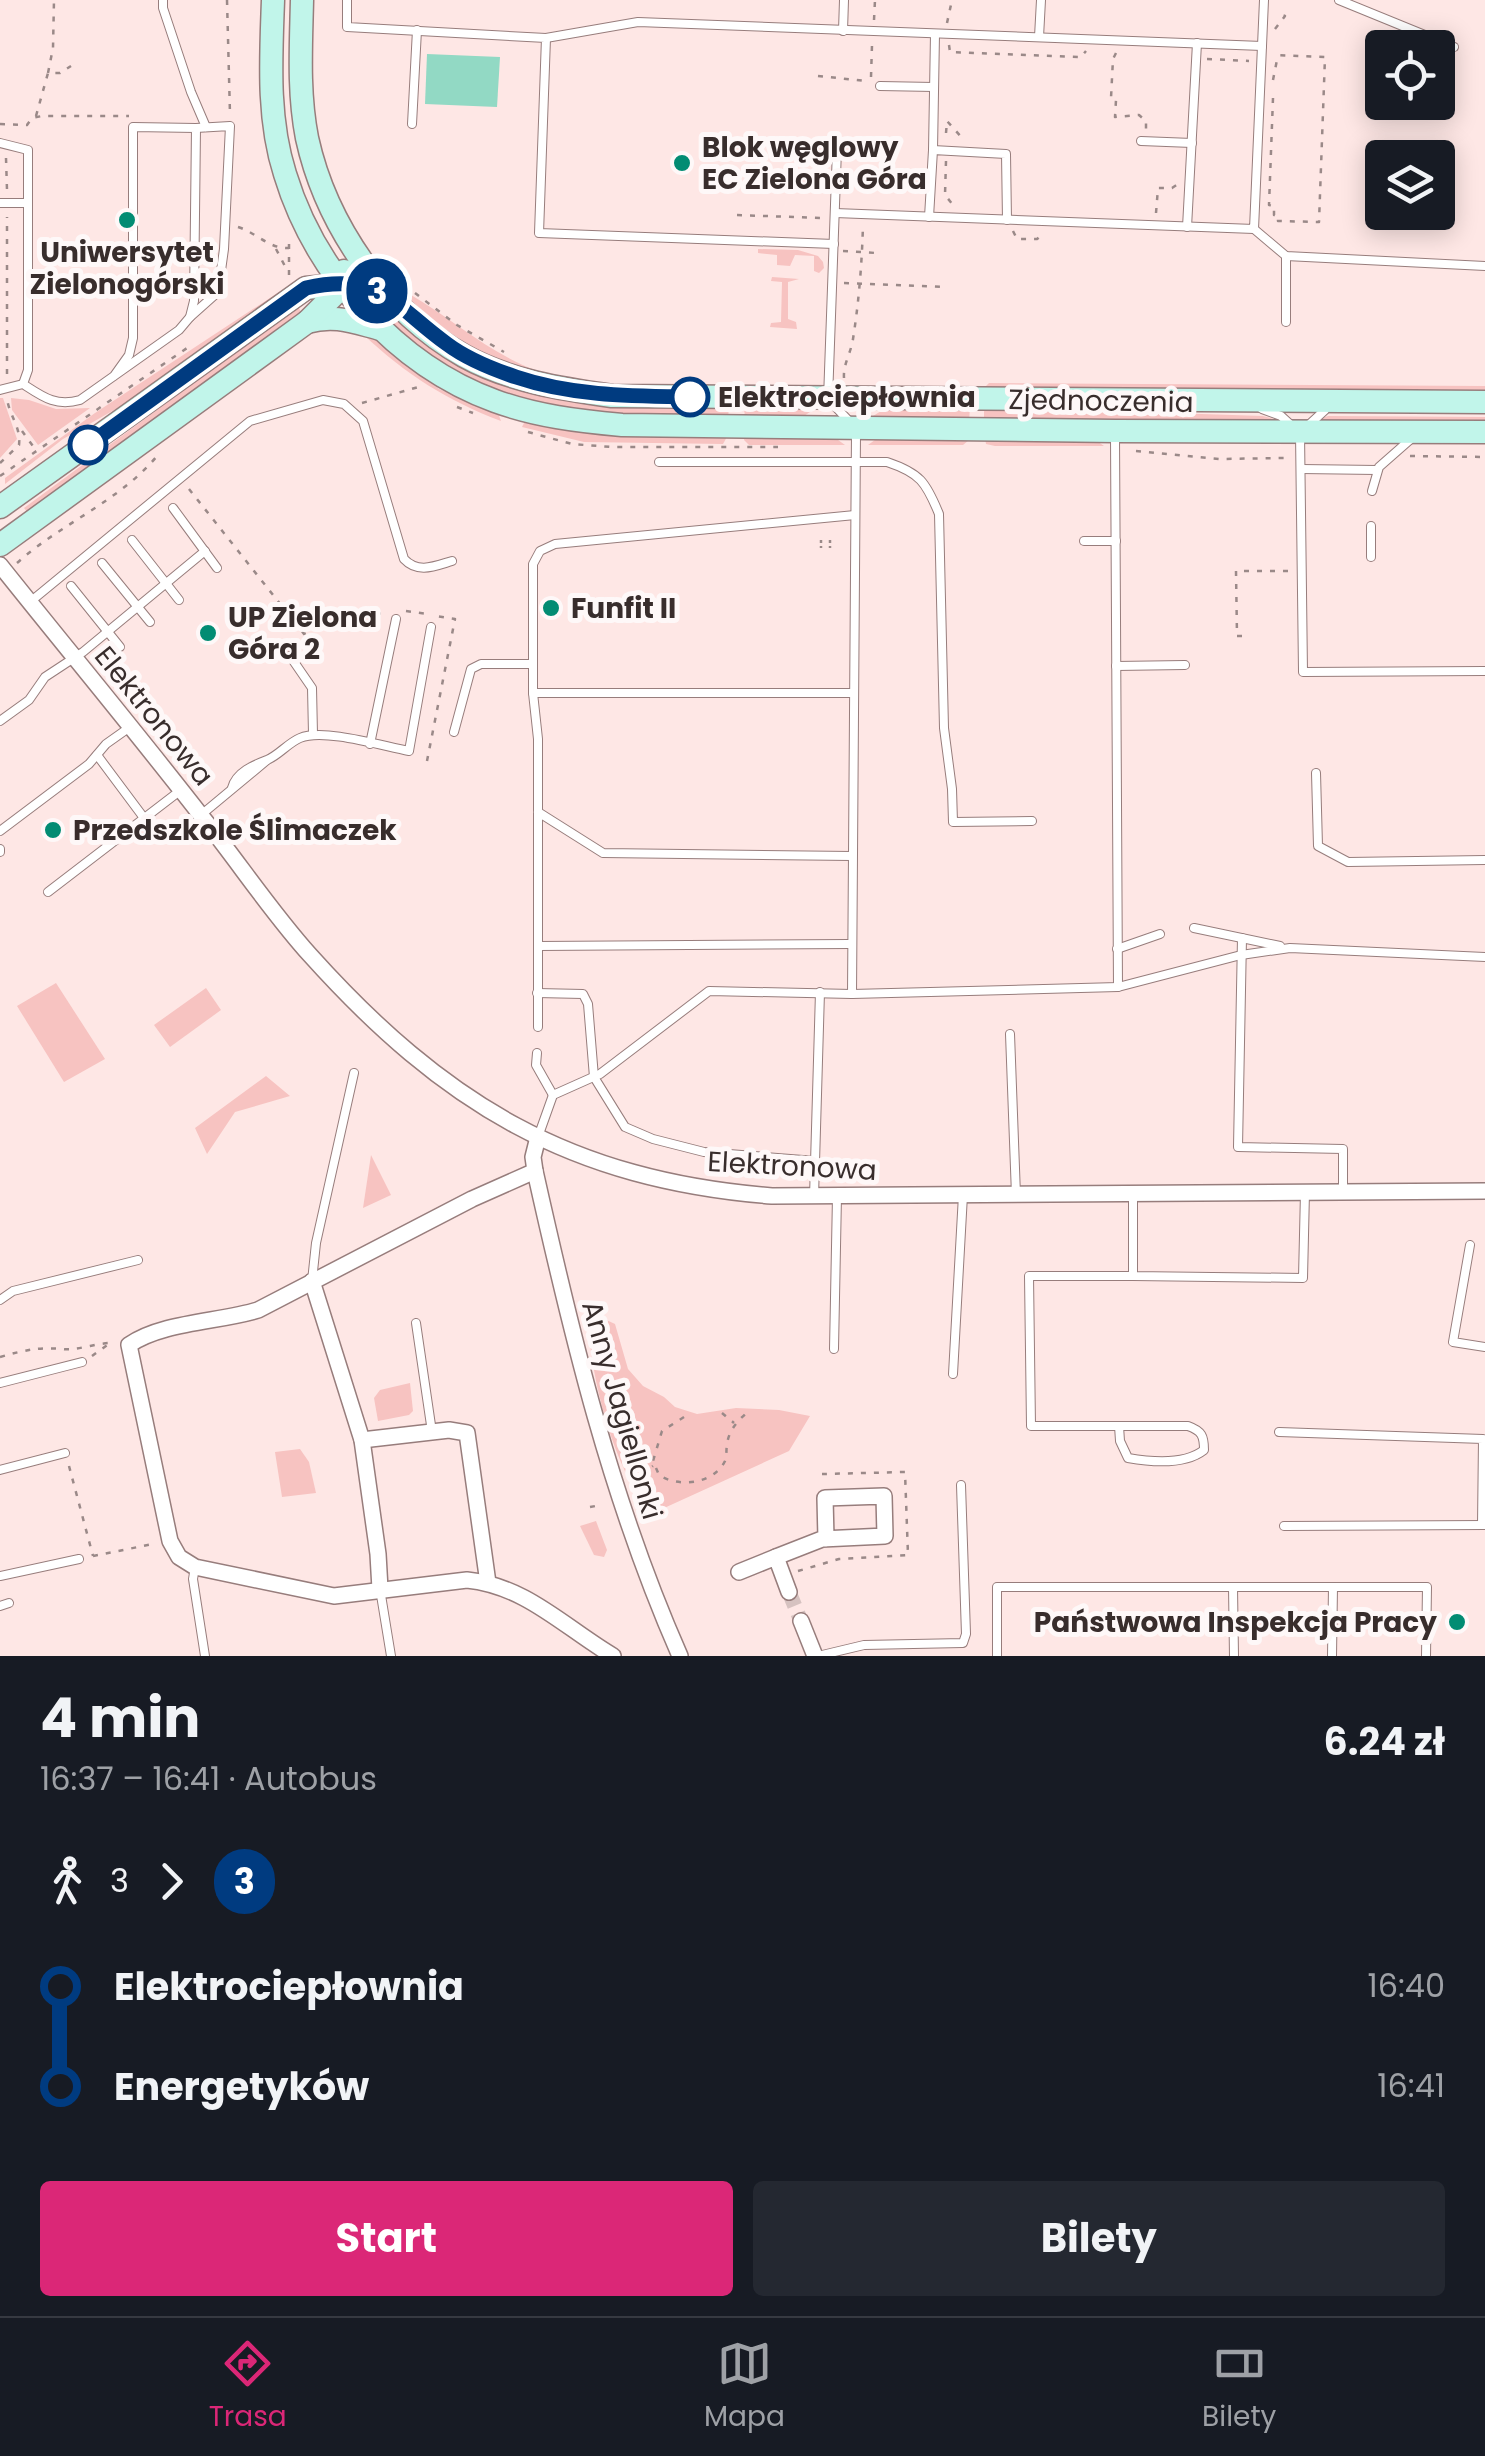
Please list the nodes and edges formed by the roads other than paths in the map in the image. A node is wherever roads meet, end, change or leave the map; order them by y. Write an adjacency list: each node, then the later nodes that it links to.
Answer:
1 (163, 0): 21 (lane)
2 (272, 0): 35 (main road, Zjednoczenia)
3 (302, 0): 33 (main road, Zjednoczenia)
4 (346, 0): 9 (lane)
5 (844, 0): 11 (lane)
6 (1040, 0): 13 (lane)
7 (1264, 0): 16 (lane)
8 (1339, 0): 10 (lane)
9 (418, 30): 14 (lane); 19 (lane)
10 (1411, 30)
11 (843, 31): 12 (lane); 14 (lane)
12 (935, 34): 13 (lane); 18 (lane)
13 (1039, 37): 15 (lane)
14 (546, 38): 36 (lane)
15 (1197, 43): 16 (lane); 24 (lane)
16 (1262, 46): 34 (lane)
17 (880, 86): 18 (lane)
18 (934, 87): 26 (lane)
19 (412, 124)
20 (196, 128): 21 (lane); 42 (lane); 46 (lane)
21 (206, 128): 42 (lane)
22 (1141, 141): 24 (lane)
23 (4, 143): 28 (lane)
24 (1192, 144): 32 (lane)
25 (838, 150): 29 (lane)
26 (933, 150): 30 (lane); 31 (lane)
27 (3, 199): 28 (lane)
28 (28, 202): 47 (lane)
29 (835, 213): 30 (lane); 36 (lane)
30 (929, 216): 31 (lane)
31 (1007, 220): 32 (lane)
32 (1188, 227): 34 (lane)
33 (340, 228): 40 (main road); 41 (main road, Zjednoczenia)
34 (1254, 229): 37 (lane)
35 (300, 242): 39 (main road); 40 (main road, Zjednoczenia)
36 (834, 248): 48 (lane)
37 (1286, 256): 38 (lane); 44 (lane)
38 (1485, 266)
39 (298, 281): 40 (main road); 64 (main road)
40 (340, 284): 41 (main road); 43 (main road); 45 (main road, Zjednoczenia)
41 (401, 293): 48 (main road, Zjednoczenia)
42 (190, 317): 46 (lane)
43 (307, 322): 45 (main road); 71 (main road)
44 (1286, 322)
45 (384, 330): 53 (main road, Zjednoczenia)
46 (114, 376): 47 (lane)
47 (23, 384): 49 (lane)
48 (828, 392): 50 (main road, Zjednoczenia); 53 (lane)
49 (3, 394)
50 (1241, 401): 51 (main road, Zjednoczenia); 55 (lane)
51 (1342, 402): 52 (main road, Zjednoczenia); 55 (lane)
52 (1485, 402)
53 (856, 428): 54 (main road, Zjednoczenia); 60 (lane)
54 (1115, 432): 55 (main road, Zjednoczenia); 70 (lane)
55 (1300, 432): 57 (main road, Zjednoczenia); 61 (lane)
56 (1485, 432): 57 (main road, Zjednoczenia)
57 (1418, 433): 58 (main road); 62 (lane)
58 (1485, 442)
59 (658, 462): 60 (lane)
60 (856, 462): 66 (lane); 107 (lane)
61 (1301, 469): 62 (lane); 93 (lane)
62 (1377, 470): 63 (lane)
63 (1372, 491)
64 (3, 503)
65 (173, 508): 72 (lane)
66 (855, 515): 90 (lane); 95 (lane)
67 (1371, 526): 73 (lane)
68 (132, 540): 78 (lane)
69 (1084, 540): 70 (lane)
70 (1116, 540): 92 (lane)
71 (0, 544)
72 (205, 551): 77 (lane); 78 (lane)
73 (1370, 558)
74 (452, 561): 81 (lane)
75 (102, 563): 82 (lane)
76 (8, 564): 81 (street, Elektronowa)
77 (217, 568)
78 (166, 584): 80 (lane); 82 (lane)
79 (70, 586): 86 (lane)
80 (179, 600)
81 (30, 602): 89 (street, Elektronowa)
82 (138, 608): 84 (lane); 86 (lane)
83 (396, 619): 100 (lane)
84 (150, 622)
85 (431, 626): 100 (lane)
86 (108, 632): 87 (lane); 89 (lane)
87 (120, 647)
88 (290, 656): 99 (lane)
89 (75, 658): 96 (lane); 97 (street, Elektronowa)
90 (533, 664): 94 (lane); 98 (lane)
91 (1185, 665): 92 (lane)
92 (1116, 666): 118 (lane)
93 (1485, 672)
94 (533, 693): 95 (lane); 104 (lane)
95 (854, 693): 109 (lane)
96 (0, 721)
97 (130, 727): 101 (lane); 103 (street, Elektronowa)
98 (454, 732)
99 (313, 734): 100 (lane); 105 (lane)
100 (370, 744)
101 (97, 755): 106 (lane); 108 (lane)
102 (1316, 773): 110 (lane)
103 (181, 790): 105 (street, Elektronowa); 106 (lane)
104 (538, 812): 109 (lane); 116 (lane)
105 (201, 815): 131 (street, Elektronowa)
106 (144, 818): 111 (lane)
107 (1032, 821)
108 (0, 832)
109 (852, 856): 115 (lane)
110 (1485, 860)
111 (48, 892)
112 (1194, 928): 114 (lane)
113 (1160, 934): 118 (lane)
114 (1242, 938): 117 (lane); 119 (lane)
115 (850, 944): 116 (lane); 124 (lane)
116 (538, 946): 123 (lane)
117 (1290, 948): 119 (lane); 120 (lane)
118 (1117, 949): 121 (lane)
119 (1242, 955): 121 (lane); 136 (lane)
120 (1485, 957)
121 (1118, 987): 124 (lane)
122 (820, 992): 124 (lane); 129 (lane); 132 (lane)
123 (537, 993): 125 (lane); 129 (lane)
124 (852, 994)
125 (538, 1026)
126 (1010, 1034): 138 (lane)
127 (537, 1052): 130 (lane)
128 (354, 1074): 145 (lane)
129 (594, 1076): 130 (lane); 132 (lane)
130 (553, 1095): 131 (lane)
131 (538, 1137): 133 (street, Anny Jagiellonki); 139 (street, Elektronowa)
132 (816, 1161): 139 (lane)
133 (535, 1171): 145 (street); 178 (street, Anny Jagiellonki)
134 (1485, 1190): 136 (street, Elektronowa)
135 (1305, 1192): 136 (street, Elektronowa); 137 (street, Elektronowa); 144 (lane)
136 (1343, 1192)
137 (1133, 1194): 138 (street, Elektronowa); 144 (lane)
138 (1016, 1195): 141 (street, Elektronowa)
139 (814, 1196): 140 (street, Elektronowa)
140 (837, 1196): 141 (street, Elektronowa); 149 (lane)
141 (963, 1196): 151 (lane)
142 (1470, 1246): 148 (lane)
143 (138, 1260): 146 (lane)
144 (1133, 1276): 153 (lane)
145 (312, 1281): 157 (street); 166 (street)
146 (0, 1300)
147 (416, 1323): 154 (lane)
148 (1485, 1347)
149 (834, 1350)
150 (82, 1362): 152 (lane)
151 (952, 1374)
152 (0, 1384)
153 (1119, 1426): 153 (lane)
154 (432, 1432): 157 (street); 169 (street)
155 (1279, 1432): 156 (lane)
156 (1484, 1438): 161 (lane)
157 (362, 1440): 172 (street)
158 (65, 1452): 159 (lane)
159 (0, 1470)
160 (961, 1486): 179 (lane)
161 (1483, 1525): 162 (lane)
162 (1284, 1526)
163 (826, 1539): 163 (street); 164 (street)
164 (776, 1557): 167 (street); 173 (street)
165 (79, 1559): 168 (lane)
166 (195, 1567): 172 (street); 175 (lane)
167 (739, 1572)
168 (0, 1576)
169 (488, 1582): 172 (street); 177 (street)
170 (1233, 1587): 171 (lane); 180 (lane); 181 (lane)
171 (1332, 1587): 182 (lane); 183 (lane)
172 (380, 1589): 176 (lane)
173 (790, 1592)
174 (801, 1621): 179 (street)
175 (205, 1656)
176 (391, 1656)
177 (614, 1656)
178 (680, 1656)
179 (816, 1656)
180 (997, 1656)
181 (1234, 1656)
182 (1332, 1656)
183 (1426, 1656)

